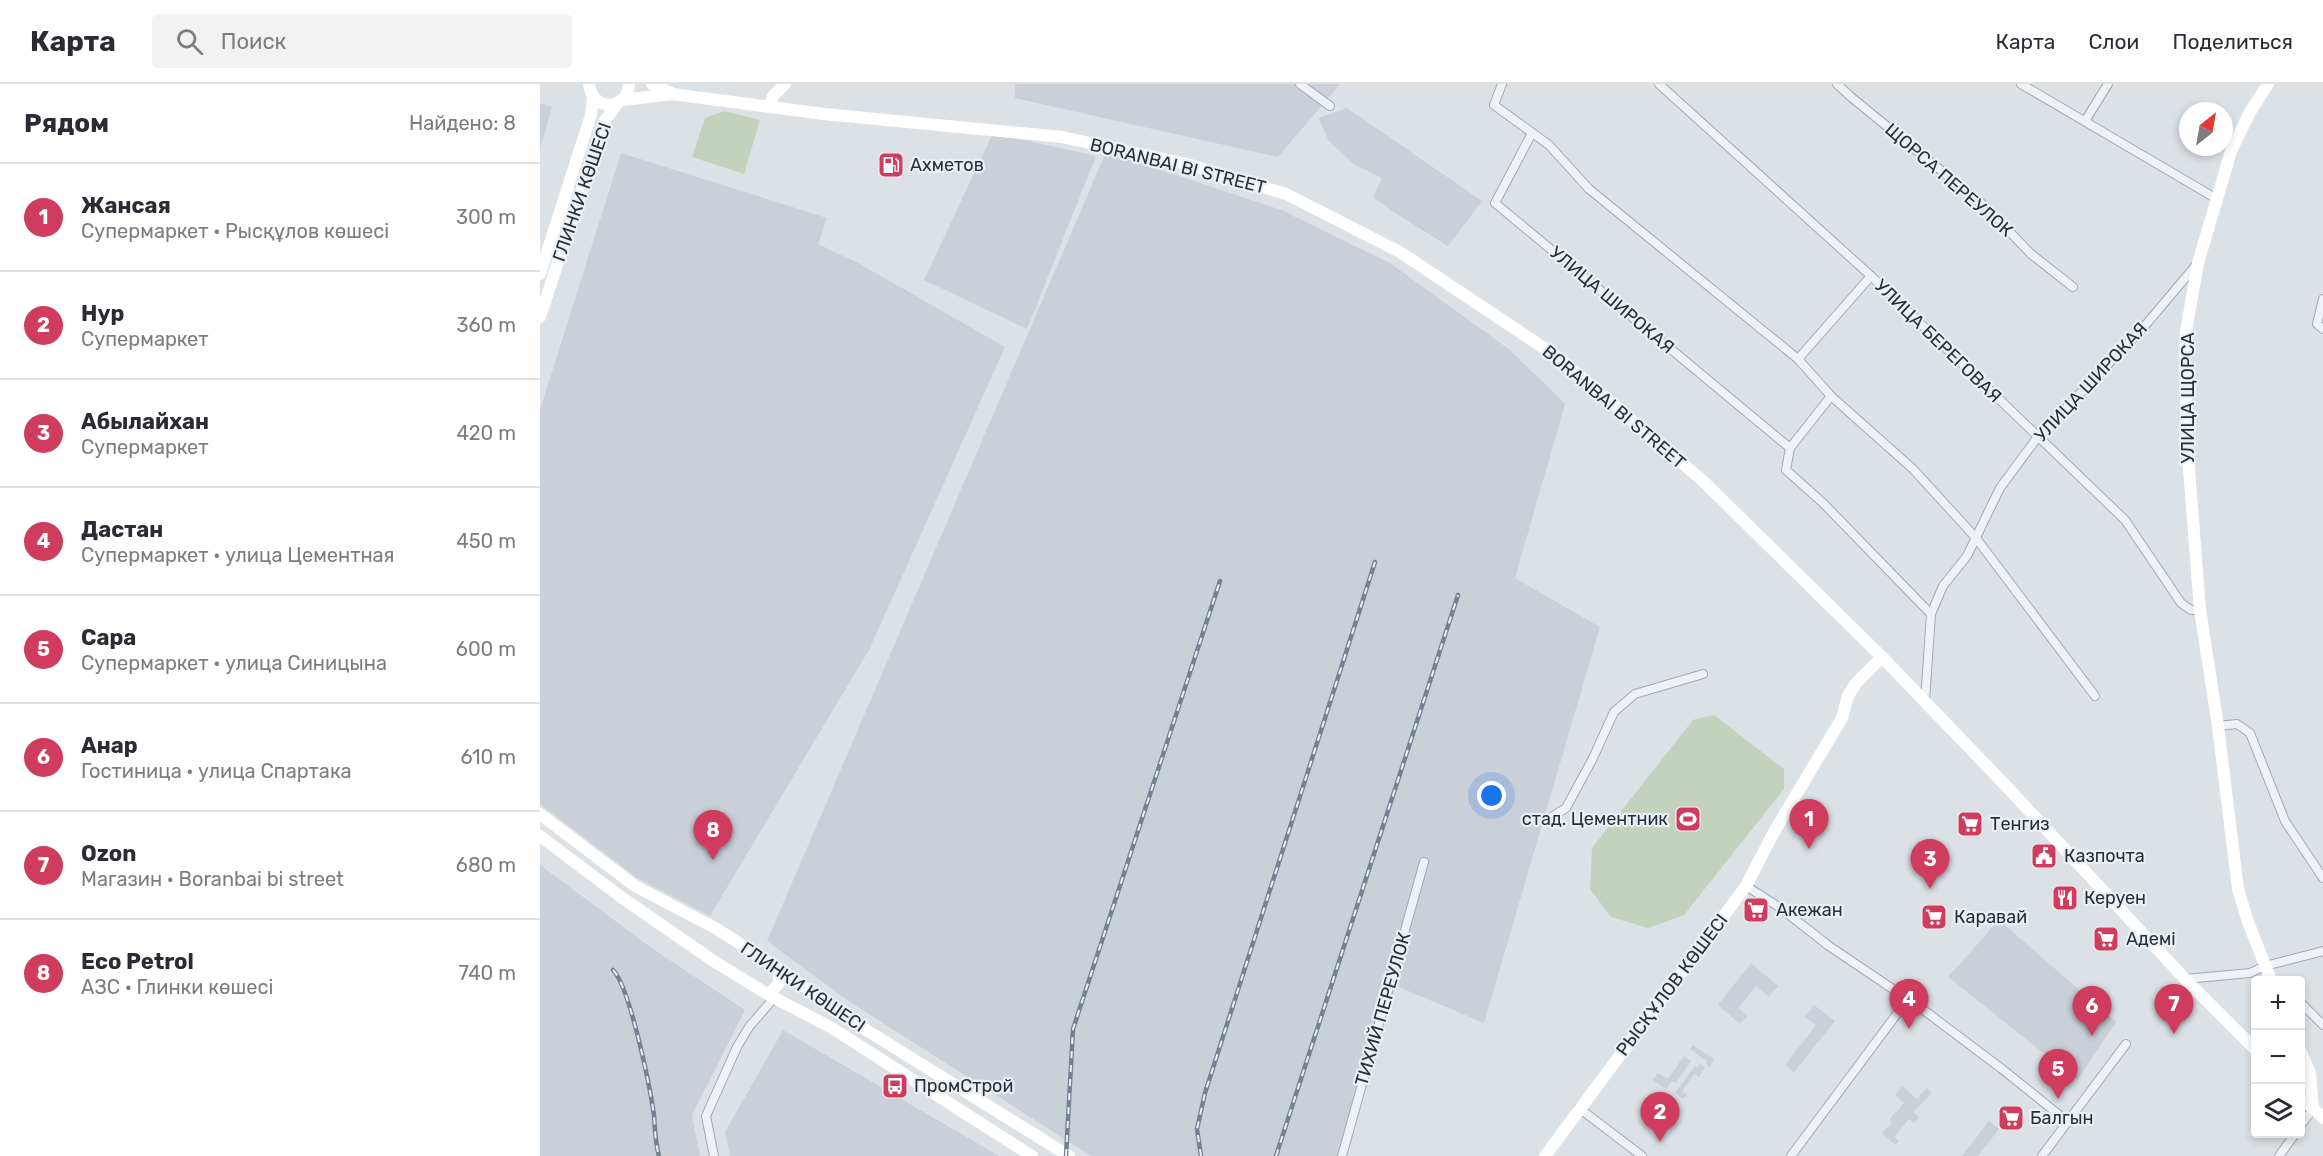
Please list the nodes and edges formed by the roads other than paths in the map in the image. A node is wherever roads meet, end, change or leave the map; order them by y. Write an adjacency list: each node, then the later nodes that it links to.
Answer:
1 (578, 84): 12 (main road)
2 (629, 84): 14 (main road, ГЛИНКИ КӨШЕСІ)
3 (652, 84): 13 (main road, BORANBAI BI STREET)
4 (785, 84): 15 (main road)
5 (1300, 84): 16 (street)
6 (1502, 84): 18 (street)
7 (1659, 84): 22 (street, УЛИЦА БЕРЕГОВАЯ)
8 (1837, 84): 23 (street, ЩОРСА ПЕРЕУЛОК)
9 (2021, 84): 17 (street)
10 (2108, 84): 17 (street)
11 (2268, 84): 19 (main road, УЛИЦА ЩОРСА)
12 (591, 91): 14 (main road); 21 (main road, ГЛИНКИ КӨШЕСІ)
13 (672, 94): 14 (main road, BORANBAI BI STREET); 15 (main road, BORANBAI BI STREET)
14 (620, 102): 25 (main road, ГЛИНКИ КӨШЕСІ)
15 (770, 106): 34 (main road, BORANBAI BI STREET)
16 (1330, 106)
17 (2085, 121): 19 (street)
18 (1532, 133): 27 (street); 30 (street, УЛИЦА ШИРОКАЯ)
19 (2217, 199): 20 (main road, УЛИЦА ЩОРСА)
20 (2198, 263): 29 (street, УЛИЦА ШИРОКАЯ); 32 (main road, УЛИЦА ЩОРСА)
21 (540, 274)
22 (1871, 276): 27 (street); 29 (street, УЛИЦА БЕРЕГОВАЯ)
23 (2073, 287)
24 (2323, 299): 26 (street)
25 (540, 317)
26 (2320, 326)
27 (1798, 360): 28 (street)
28 (1831, 396): 30 (street); 31 (street)
29 (2037, 438): 31 (street, УЛИЦА ШИРОКАЯ); 32 (street, УЛИЦА БЕРЕГОВАЯ)
30 (1790, 448): 33 (street)
31 (1976, 538): 33 (street, УЛИЦА ШИРОКАЯ); 36 (street)
32 (2200, 610): 38 (main road, УЛИЦА ЩОРСА)
33 (1931, 614): 37 (street, УЛИЦА ШИРОКАЯ)
34 (1882, 657): 37 (main road, BORANBAI BI STREET); 44 (main road, РЫСҚҰЛОВ КӨШЕСІ)
35 (1703, 674): 40 (street)
36 (2095, 696)
37 (1925, 701): 52 (main road, BORANBAI BI STREET)
38 (2218, 726): 43 (street); 48 (main road, УЛИЦА ЩОРСА)
39 (540, 814): 45 (main road, ГЛИНКИ КӨШЕСІ)
40 (1550, 818)
41 (540, 836): 46 (main road, ГЛИНКИ КӨШЕСІ)
42 (1424, 862): 72 (street, ТИХИЙ ПЕРЕУЛОК)
43 (2323, 878)
44 (1746, 886): 54 (street); 61 (main road, РЫСҚҰЛОВ КӨШЕСІ)
45 (685, 911): 46 (main road); 49 (main road, ГЛИНКИ КӨШЕСІ)
46 (668, 928): 53 (main road, ГЛИНКИ КӨШЕСІ)
47 (2323, 951): 48 (street)
48 (2265, 966): 50 (main road, УЛИЦА ЩОРСА); 51 (street); 52 (street)
49 (778, 968): 53 (main road); 62 (main road, ГЛИНКИ КӨШЕСІ)
50 (2269, 976)
51 (2274, 976)
52 (2185, 979): 58 (main road, BORANBAI BI STREET)
53 (772, 996): 67 (main road, ГЛИНКИ КӨШЕСІ); 69 (street)
54 (1908, 999): 66 (street); 75 (street)
55 (2305, 1006): 56 (street)
56 (2323, 1025)
57 (2126, 1044): 66 (street)
58 (2251, 1045)
59 (2305, 1060): 63 (main road)
60 (2305, 1100): 63 (main road)
61 (1579, 1108): 73 (main road, РЫСҚҰЛОВ КӨШЕСІ); 74 (street)
62 (994, 1109): 67 (main road); 71 (main road, ГЛИНКИ КӨШЕСІ)
63 (2313, 1109): 64 (main road); 65 (street)
64 (2323, 1118)
65 (2305, 1120)
66 (2068, 1122): 76 (street)
67 (987, 1127): 70 (main road, ГЛИНКИ КӨШЕСІ)
68 (2292, 1138): 77 (street)
69 (714, 1156)
70 (1032, 1156)
71 (1069, 1156)
72 (1342, 1156)
73 (1545, 1156)
74 (1641, 1156)
75 (1791, 1156)
76 (2042, 1156)
77 (2279, 1156)

